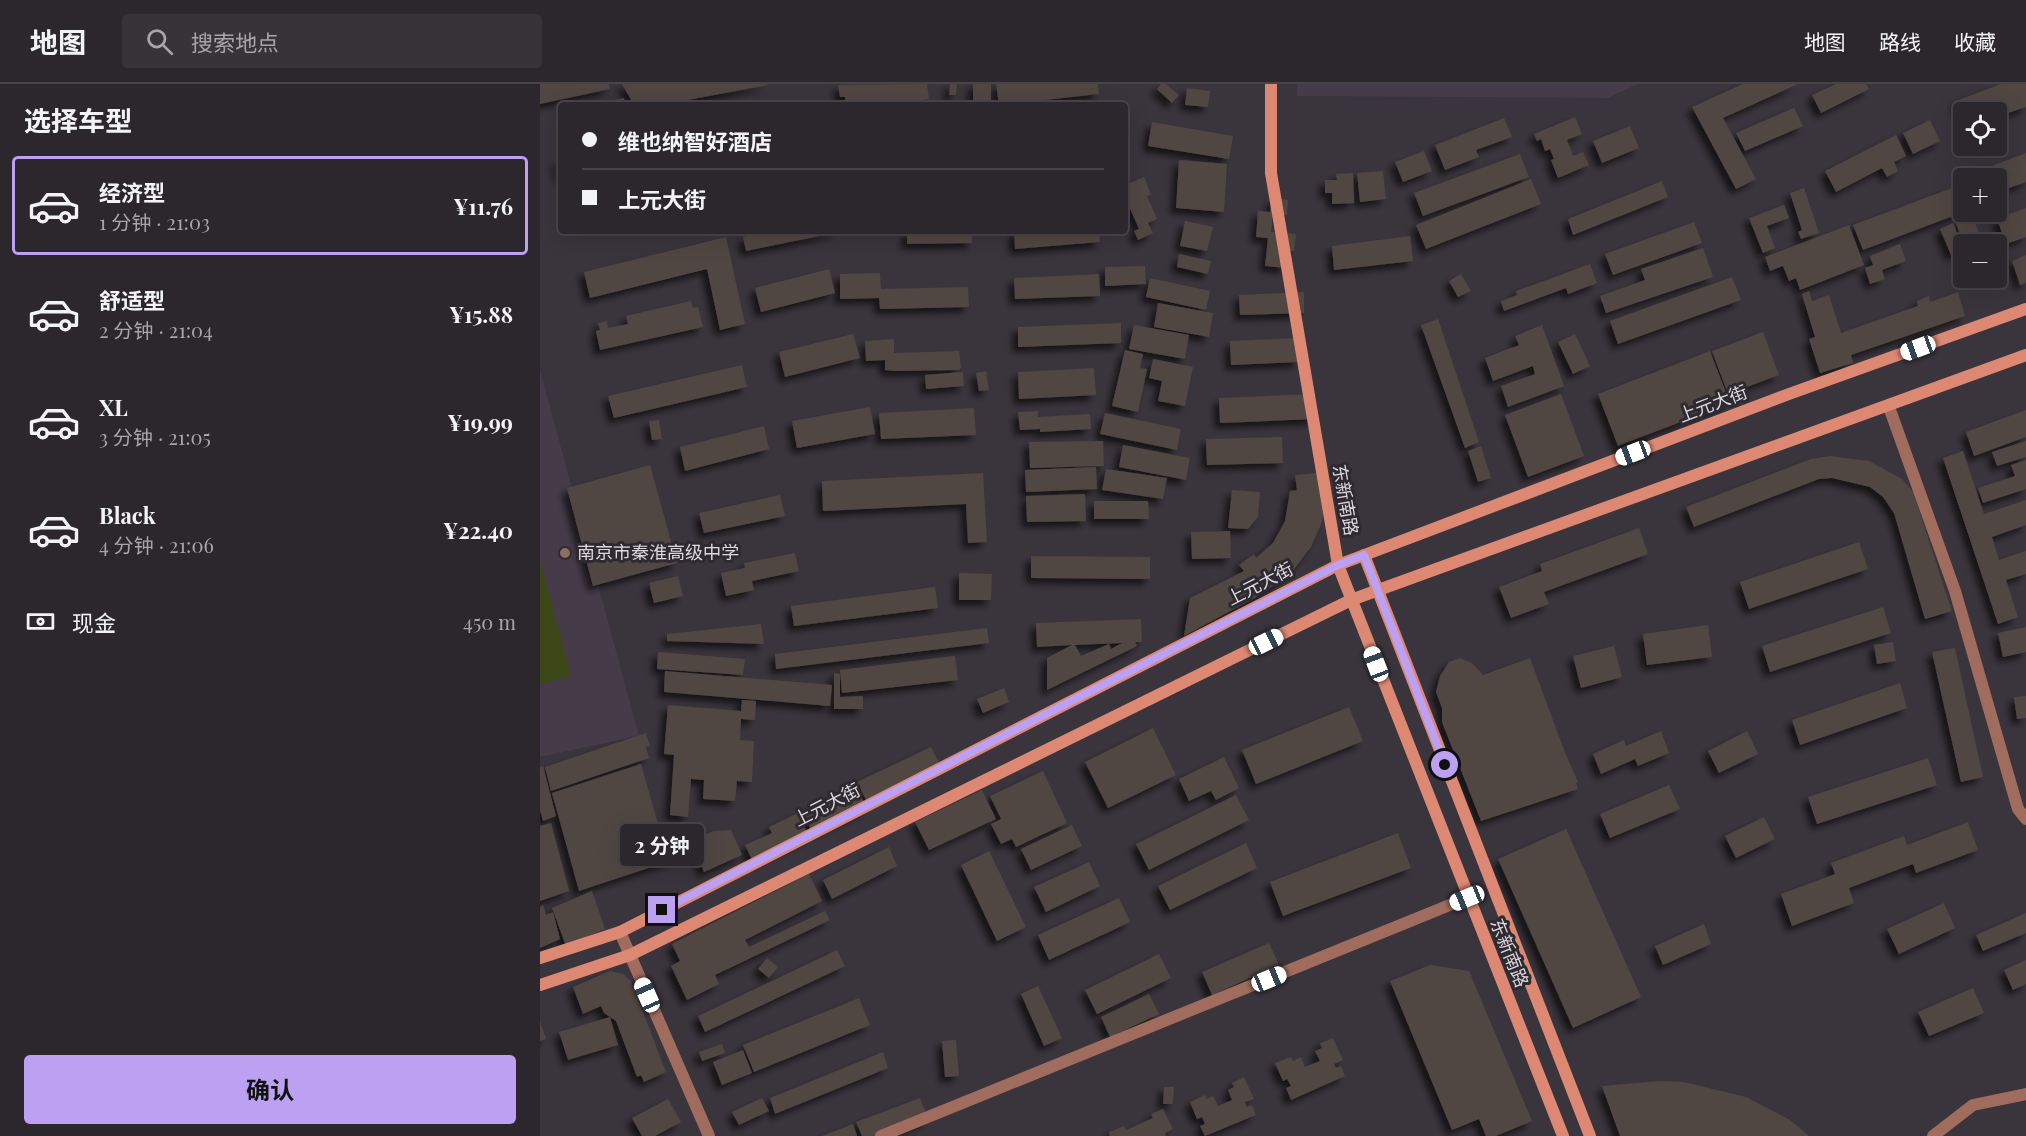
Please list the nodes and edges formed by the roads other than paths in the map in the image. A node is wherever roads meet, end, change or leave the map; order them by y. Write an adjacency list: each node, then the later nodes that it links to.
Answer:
1 (1271, 84): 6 (main road, 东新南路)
2 (2026, 309): 5 (main road, 上元大街)
3 (2026, 355): 4 (main road)
4 (1889, 406): 7 (main road); 9 (street)
5 (1364, 555): 6 (main road, 上元大街); 7 (main road, 东新南路)
6 (1338, 565): 8 (main road, 东新南路); 11 (main road, 上元大街)
7 (1377, 591): 8 (main road); 19 (main road, 东新南路)
8 (1352, 600): 10 (main road, 东新南路); 12 (main road)
9 (2026, 819)
10 (1467, 898): 17 (street); 18 (main road, 东新南路)
11 (620, 932): 12 (street); 13 (main road, 上元大街)
12 (630, 955): 14 (main road); 16 (street)
13 (540, 958)
14 (540, 985)
15 (2026, 1094): 20 (street)
16 (710, 1136)
17 (881, 1136)
18 (1563, 1136)
19 (1590, 1136)
20 (1933, 1136)

